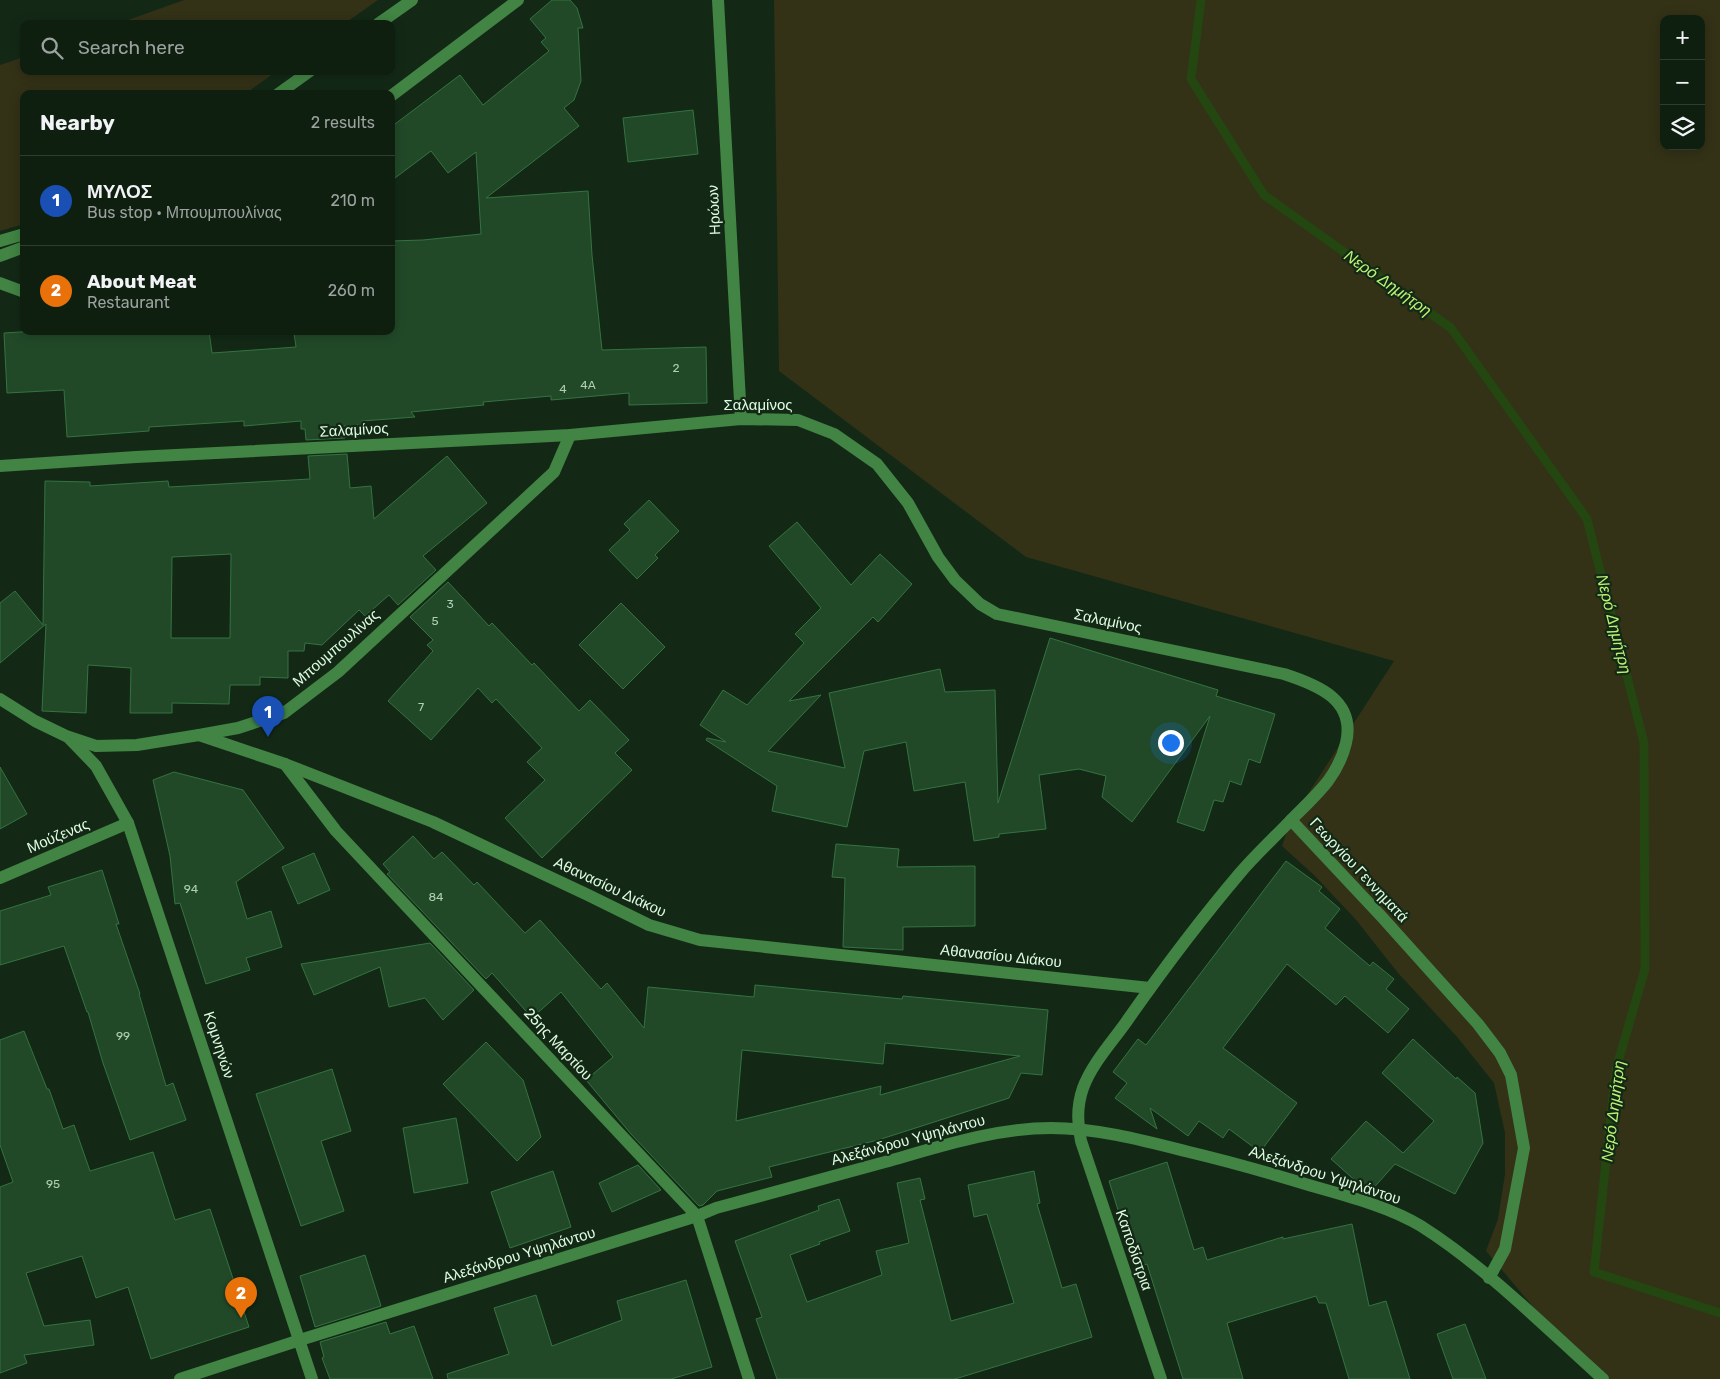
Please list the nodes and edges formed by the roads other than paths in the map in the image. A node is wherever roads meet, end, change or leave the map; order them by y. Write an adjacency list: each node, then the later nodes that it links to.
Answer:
1 (412, 0): 4 (street)
2 (518, 0): 7 (street)
3 (718, 0): 14 (street, Ηρώων)
4 (384, 20)
5 (304, 75): 6 (street)
6 (284, 90)
7 (395, 93)
8 (20, 235): 9 (street)
9 (0, 241)
10 (20, 248): 11 (street)
11 (0, 256)
12 (0, 283): 13 (street)
13 (20, 290)
14 (741, 419): 15 (street, Σαλαμίνος); 21 (street, Σαλαμίνος)
15 (570, 435): 16 (street, Σαλαμίνος); 18 (street, Μπουμπουλίνας)
16 (0, 466)
17 (0, 699): 19 (street, Μπουμπουλίνας)
18 (199, 735): 19 (street, Μπουμπουλίνας); 20 (street, Αθανασίου Διάκου)
19 (66, 736): 22 (street, Κομνηνών)
20 (285, 764): 24 (street, Αθανασίου Διάκου); 26 (street, 25ης Μαρτίου)
21 (1291, 820): 24 (street, Γεωργίου Γεννηματά); 27 (street, Γεωργίου Γεννηματά)
22 (128, 823): 23 (street, Μούζενας); 28 (street, Κομνηνών)
23 (0, 878)
24 (1150, 988): 25 (street, Γεωργίου Γεννηματά)
25 (1078, 1130): 26 (street, Αλεξάνδρου Υψηλάντου); 27 (street, Αλεξάνδρου Υψηλάντου); 32 (street, Καποδίστρια)
26 (696, 1216): 28 (street, Αλεξάνδρου Υψηλάντου); 31 (street, 25ης Μαρτίου)
27 (1489, 1278): 33 (street, Αλεξάνδρου Υψηλάντου)
28 (300, 1340): 29 (street, Αλεξάνδρου Υψηλάντου); 30 (street, Κομνηνών)
29 (180, 1379)
30 (312, 1379)
31 (749, 1379)
32 (1161, 1379)
33 (1603, 1379)

